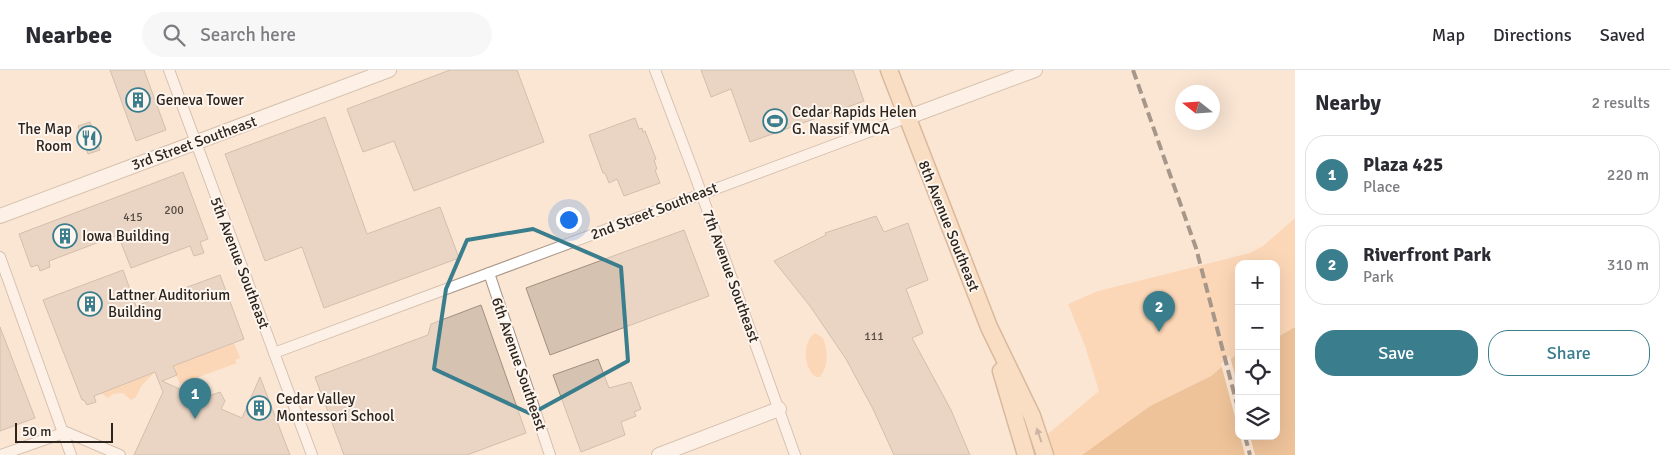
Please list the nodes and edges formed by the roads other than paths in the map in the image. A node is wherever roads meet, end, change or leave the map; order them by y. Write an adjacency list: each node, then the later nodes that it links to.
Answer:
1 (169, 70): 7 (street, 5th Avenue Southeast)
2 (389, 70): 7 (street, 3rd Street Southeast)
3 (655, 70): 8 (street, 7th Avenue Southeast)
4 (888, 70): 6 (main road, 8th Avenue Southeast)
5 (1035, 70): 6 (street, 2nd Street Southeast)
6 (906, 118): 8 (street, 2nd Street Southeast); 12 (main road, 8th Avenue Southeast)
7 (194, 142): 9 (street, 3rd Street Southeast); 13 (street, 5th Avenue Southeast)
8 (701, 193): 11 (street, 2nd Street Southeast); 14 (street, 7th Avenue Southeast)
9 (0, 216)
10 (0, 257): 15 (street)
11 (489, 273): 13 (street, 2nd Street Southeast); 20 (street, 6th Avenue Southeast)
12 (989, 327): 23 (main road, 8th Avenue Southeast); 24 (main road, 8th Avenue Southeast, one-way to 12)
13 (274, 352): 19 (street, 5th Avenue Southeast)
14 (779, 409): 21 (street); 22 (street, 7th Avenue Southeast)
15 (64, 432): 16 (street); 17 (street); 18 (street)
16 (1, 455)
17 (71, 455)
18 (120, 455)
19 (312, 455)
20 (550, 455)
21 (659, 455)
22 (796, 455)
23 (1026, 455)
24 (1045, 455)

